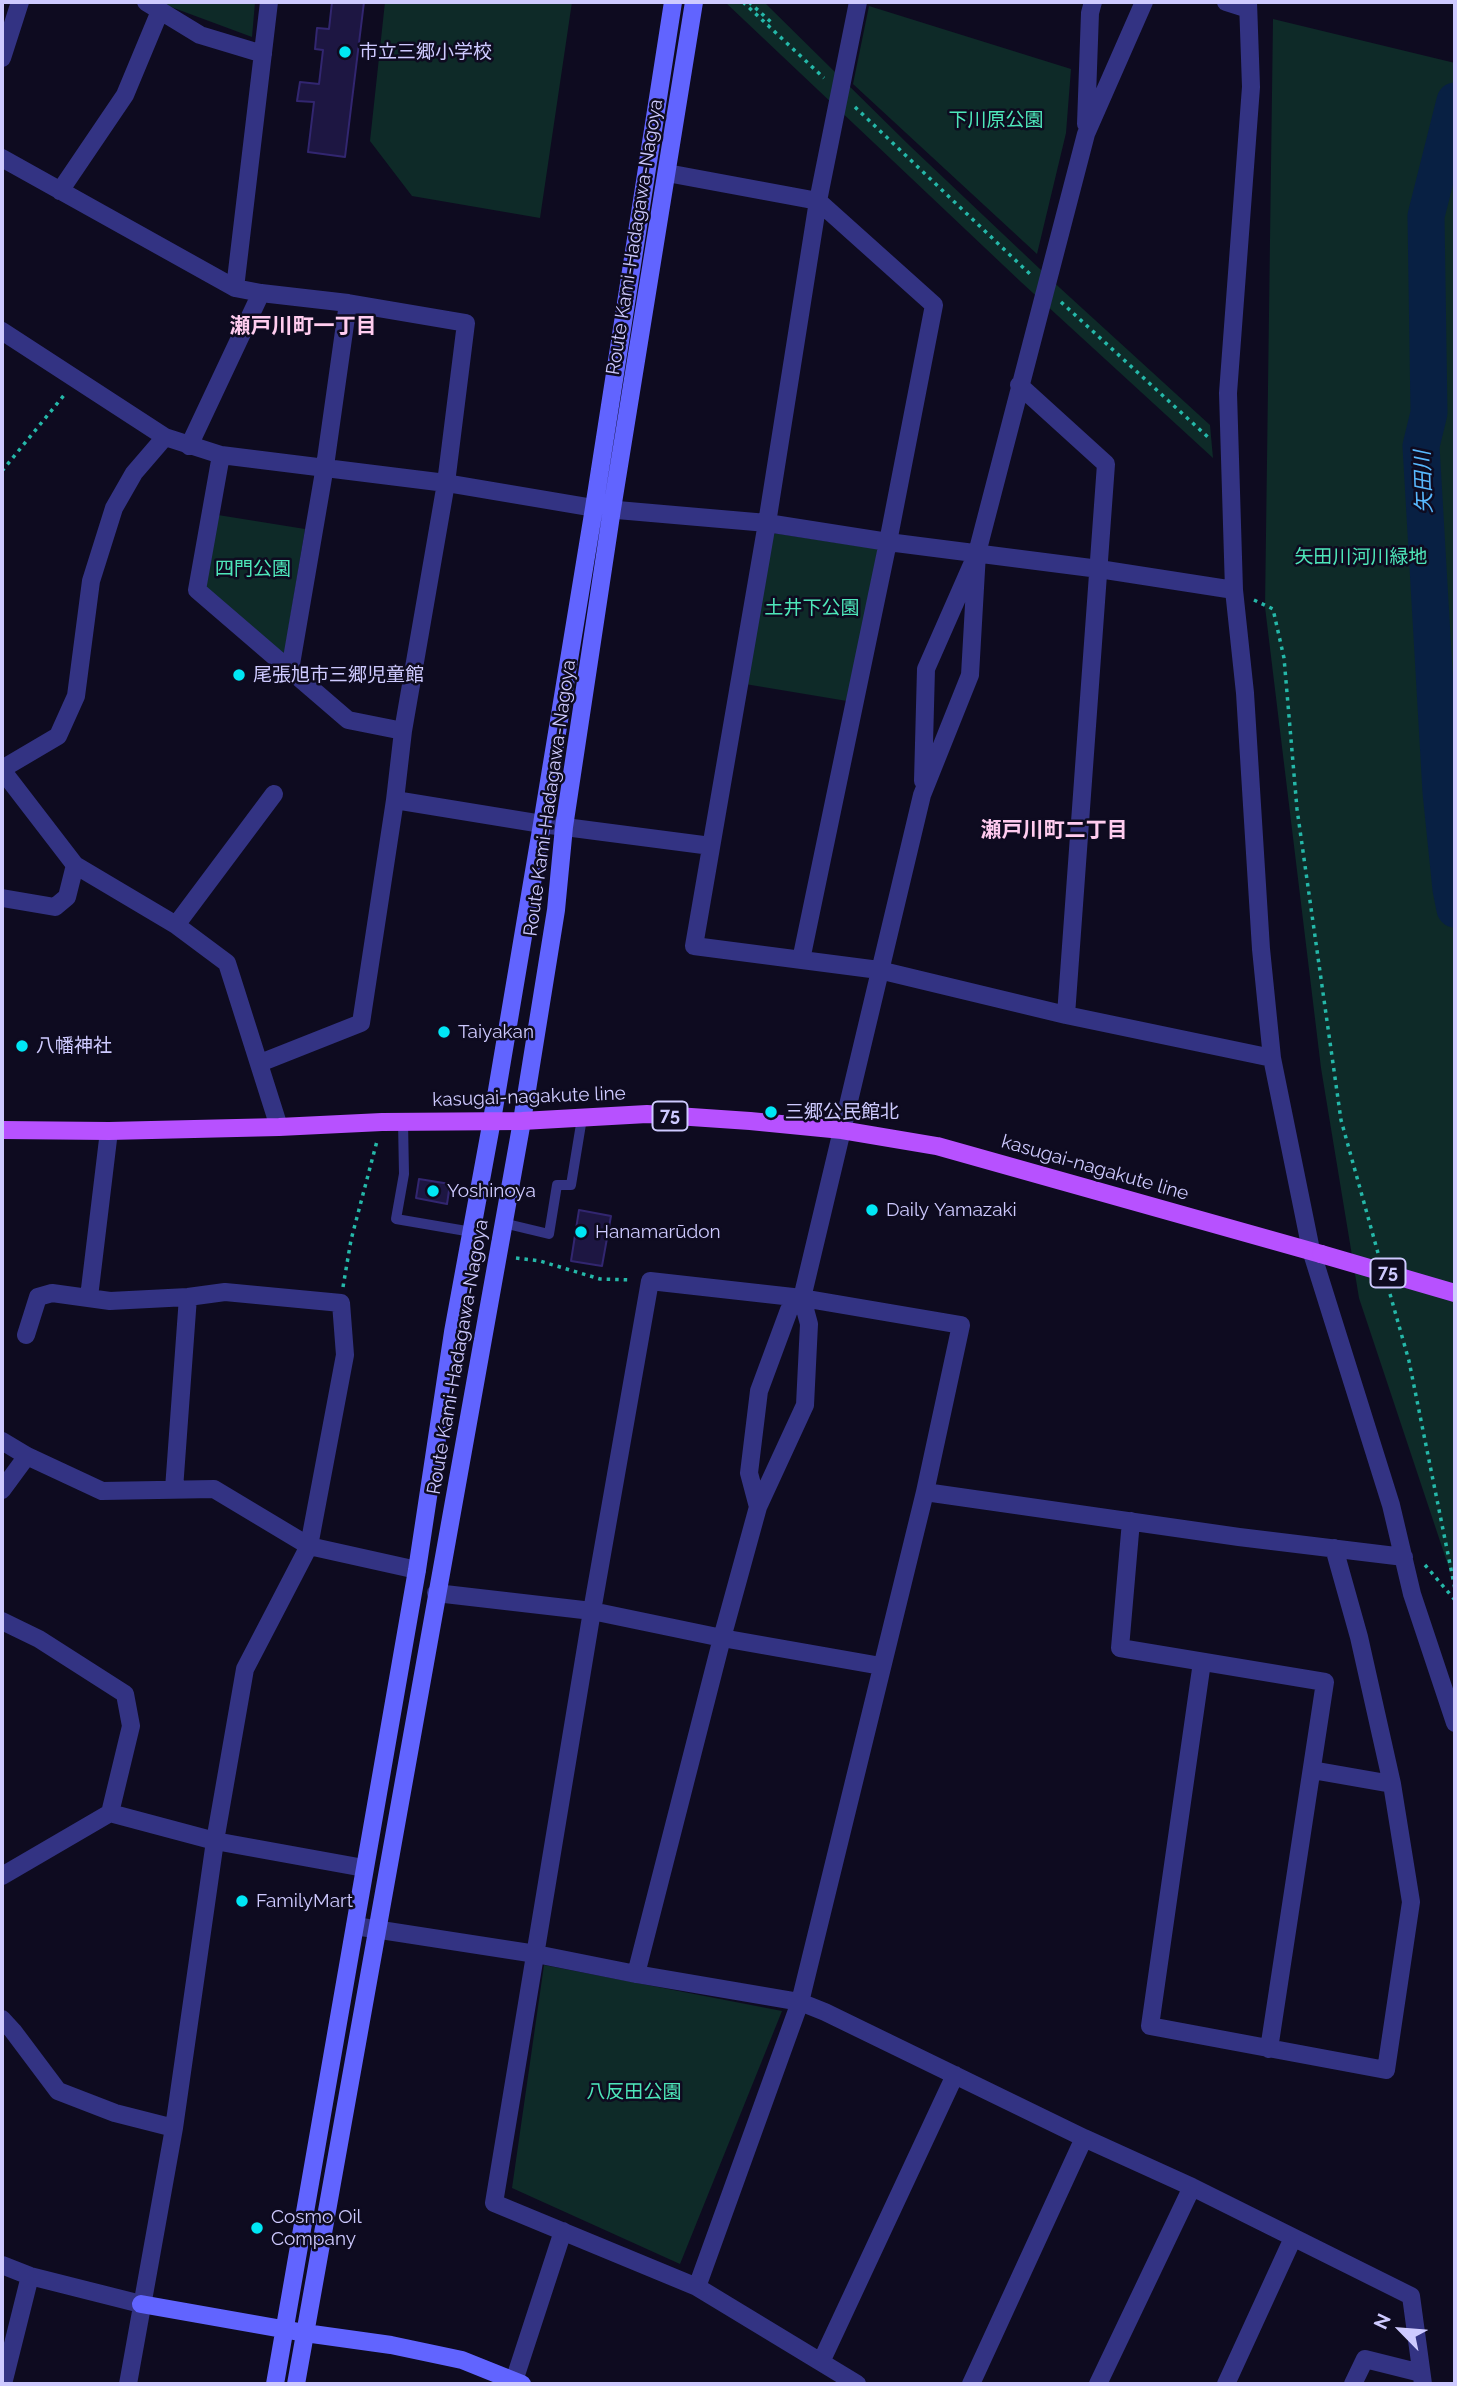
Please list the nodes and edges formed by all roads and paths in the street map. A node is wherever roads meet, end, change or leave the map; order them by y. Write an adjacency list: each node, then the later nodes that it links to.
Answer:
1 (20, 2): 15 (street)
2 (270, 2): 14 (street)
3 (673, 2): 36 (main road, Route Kami-Hadagawa-Nagoya)
4 (694, 2): 19 (main road, Route Kami-Hadagawa-Nagoya)
5 (743, 2): 13 (path)
6 (749, 2): 13 (path)
7 (858, 2): 16 (street)
8 (1093, 2): 17 (street)
9 (1144, 2): 17 (street)
10 (1226, 2): 11 (street)
11 (1248, 5): 32 (street)
12 (153, 7): 14 (street); 20 (street)
13 (769, 26): 16 (path)
14 (263, 54): 22 (street)
15 (2, 58)
16 (840, 92): 21 (street); 23 (path)
17 (1086, 134): 23 (street)
18 (2, 158): 20 (street)
19 (667, 173): 21 (street); 36 (main road, Route Kami-Hadagawa-Nagoya)
20 (60, 191): 22 (street)
21 (818, 201): 37 (street); 38 (street)
22 (235, 288): 24 (street)
23 (1045, 288): 28 (street); 32 (path)
24 (261, 293): 25 (street); 30 (street)
25 (348, 303): 33 (street); 35 (street)
26 (2, 331): 27 (street)
27 (76, 379): 29 (street); 34 (path)
28 (1019, 385): 39 (street); 40 (street)
29 (165, 437): 30 (street); 44 (street)
30 (189, 446): 31 (street)
31 (220, 455): 33 (street); 42 (street)
32 (1230, 457): 41 (street)
33 (325, 467): 35 (street); 42 (street)
34 (2, 471)
35 (446, 483): 36 (street); 43 (street)
36 (603, 509): 37 (street); 48 (main road, Route Kami-Hadagawa-Nagoya); 49 (main road, Route Kami-Hadagawa-Nagoya)
37 (766, 523): 38 (street); 50 (street)
38 (888, 542): 39 (street); 54 (street)
39 (977, 553): 40 (street); 46 (street); 46 (street)
40 (1099, 569): 41 (street); 56 (street)
41 (1234, 590): 57 (street); 71 (path)
42 (290, 670): 43 (street)
43 (402, 731): 47 (street)
44 (2, 770): 51 (street)
45 (274, 794): 53 (street)
46 (922, 795): 55 (street)
47 (395, 800): 48 (street); 58 (street)
48 (542, 824): 49 (street); 60 (main road, Route Kami-Hadagawa-Nagoya)
49 (564, 827): 50 (street); 61 (main road, Route Kami-Hadagawa-Nagoya)
50 (711, 846): 54 (street)
51 (75, 865): 52 (street); 53 (street)
52 (2, 898)
53 (176, 925): 58 (street)
54 (801, 960): 55 (street)
55 (879, 970): 56 (street); 66 (street)
56 (1066, 1015): 57 (street)
57 (1272, 1058): 70 (street)
58 (260, 1063): 64 (street)
59 (582, 1118): 61 (main road, kasugai-nagakute line / 75); 66 (main road, kasugai-nagakute line / 75); 68 (lane)
60 (492, 1120): 61 (main road, kasugai-nagakute line / 75); 63 (main road, kasugai-nagakute line / 75); 69 (main road, Route Kami-Hadagawa-Nagoya)
61 (522, 1121): 68 (main road, Route Kami-Hadagawa-Nagoya)
62 (382, 1122): 63 (main road, kasugai-nagakute line / 75); 64 (main road, kasugai-nagakute line / 75); 79 (path)
63 (403, 1122): 69 (lane)
64 (279, 1127): 67 (main road, kasugai-nagakute line / 75)
65 (2, 1130): 67 (main road, kasugai-nagakute line / 75)
66 (842, 1130): 70 (main road, kasugai-nagakute line / 75); 78 (street)
67 (109, 1131): 76 (street)
68 (503, 1223): 72 (main road, Route Kami-Hadagawa-Nagoya)
69 (472, 1232): 91 (main road, Route Kami-Hadagawa-Nagoya)
70 (1316, 1252): 74 (main road, kasugai-nagakute line / 75, bridge); 90 (street)
71 (1379, 1254)
72 (497, 1255): 73 (path); 93 (main road, Route Kami-Hadagawa-Nagoya)
73 (650, 1281): 78 (street); 94 (street)
74 (1455, 1293)
75 (1390, 1294): 92 (path)
76 (89, 1297): 77 (street); 80 (street)
77 (188, 1297): 79 (street); 83 (street)
78 (802, 1298): 85 (street); 86 (street); 86 (street)
79 (341, 1303): 88 (street)
80 (26, 1335)
81 (2, 1441): 82 (street)
82 (27, 1456): 83 (street); 84 (street)
83 (174, 1489): 88 (street)
84 (2, 1490)
85 (925, 1492): 87 (street); 98 (street)
86 (758, 1507): 96 (street)
87 (1131, 1521): 89 (street); 97 (street)
88 (309, 1546): 91 (street); 103 (street)
89 (1334, 1548): 90 (street); 101 (street)
90 (1404, 1557): 99 (street)
91 (416, 1570): 104 (main road, Route Kami-Hadagawa-Nagoya)
92 (1455, 1590)
93 (436, 1592): 94 (street); 107 (main road, Route Kami-Hadagawa-Nagoya)
94 (592, 1611): 96 (street); 108 (street)
95 (2, 1621): 102 (street)
96 (722, 1638): 98 (street); 109 (street)
97 (1202, 1662): 100 (street); 112 (street)
98 (881, 1665): 110 (street)
99 (1455, 1723)
100 (1312, 1770): 101 (street); 112 (street)
101 (1392, 1784): 112 (street)
102 (110, 1813): 103 (street); 105 (street)
103 (215, 1841): 104 (street); 114 (street)
104 (364, 1868): 106 (main road, Route Kami-Hadagawa-Nagoya)
105 (2, 1876)
106 (355, 1926): 107 (street); 123 (main road, Route Kami-Hadagawa-Nagoya)
107 (378, 1930): 108 (street); 124 (main road, Route Kami-Hadagawa-Nagoya)
108 (537, 1954): 109 (street); 117 (street)
109 (636, 1974): 110 (street)
110 (800, 2002): 113 (street); 121 (street)
111 (2, 2019): 114 (street)
112 (1269, 2049)
113 (955, 2075): 115 (street); 125 (street)
114 (174, 2127): 122 (street)
115 (1084, 2138): 116 (street); 133 (street)
116 (1192, 2187): 118 (street); 134 (street)
117 (563, 2231): 121 (street); 127 (street)
118 (1293, 2238): 126 (street); 135 (street)
119 (2, 2265): 120 (street)
120 (30, 2276): 122 (street); 128 (street)
121 (697, 2287): 125 (street)
122 (141, 2305): 123 (main road); 129 (street)
123 (286, 2329): 124 (main road); 130 (main road, Route Kami-Hadagawa-Nagoya)
124 (305, 2333): 127 (main road); 131 (main road, Route Kami-Hadagawa-Nagoya)
125 (821, 2362): 132 (street)
126 (1422, 2379): 136 (street)
127 (516, 2383)
128 (3, 2384)
129 (128, 2384)
130 (275, 2384)
131 (296, 2384)
132 (857, 2384)
133 (971, 2384)
134 (1098, 2384)
135 (1226, 2384)
136 (1353, 2384)

